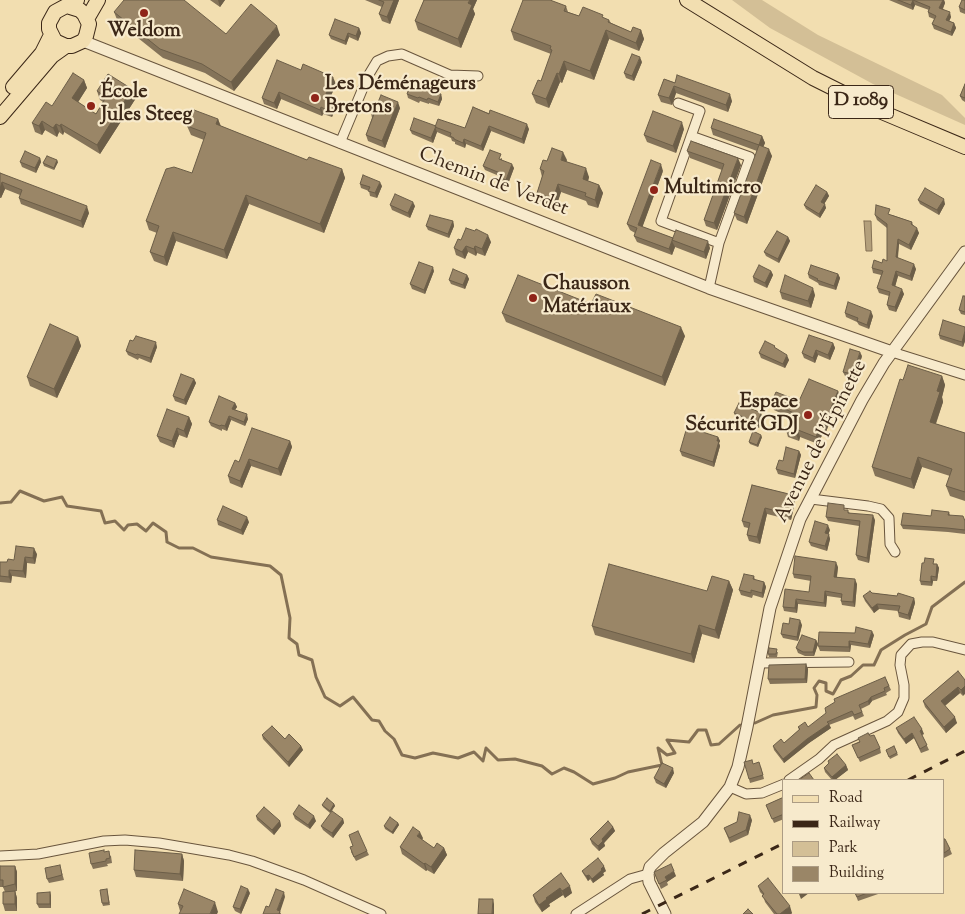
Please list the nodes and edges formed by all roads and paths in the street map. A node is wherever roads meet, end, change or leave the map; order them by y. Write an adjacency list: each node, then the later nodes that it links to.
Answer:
1 (98, 0): 5 (main road)
2 (687, 0): 8 (main road)
3 (698, 0): 8 (main road, D 1089)
4 (72, 3): 5 (main road); 6 (main road)
5 (87, 19): 7 (main road)
6 (51, 36): 9 (main road); 11 (main road)
7 (83, 41): 9 (main road); 15 (street, Chemin de Verdet)
8 (762, 45): 16 (main road, D 1089)
9 (66, 46): 13 (main road)
10 (478, 76): 15 (street)
11 (0, 103)
12 (678, 103): 14 (street)
13 (0, 117)
14 (691, 136): 17 (street); 17 (street)
15 (340, 143): 19 (street, Chemin de Verdet)
16 (965, 147)
17 (720, 243): 19 (street)
18 (965, 252): 20 (street, Avenue de l'Épinette)
19 (709, 288): 20 (street, Chemin de Verdet)
20 (892, 352): 21 (street); 22 (street, Avenue de l'Épinette)
21 (965, 375)
22 (811, 499): 23 (street); 26 (street, Avenue de l'Épinette)
23 (895, 552)
24 (965, 650): 27 (street)
25 (850, 662): 26 (street)
26 (759, 663): 29 (street, Avenue de l'Épinette)
27 (790, 779)
28 (782, 785): 29 (street)
29 (730, 787): 31 (street, Avenue de l'Épinette)
30 (0, 856): 32 (street)
31 (648, 874): 33 (street); 34 (street)
32 (382, 914)
33 (576, 914)
34 (665, 914)

